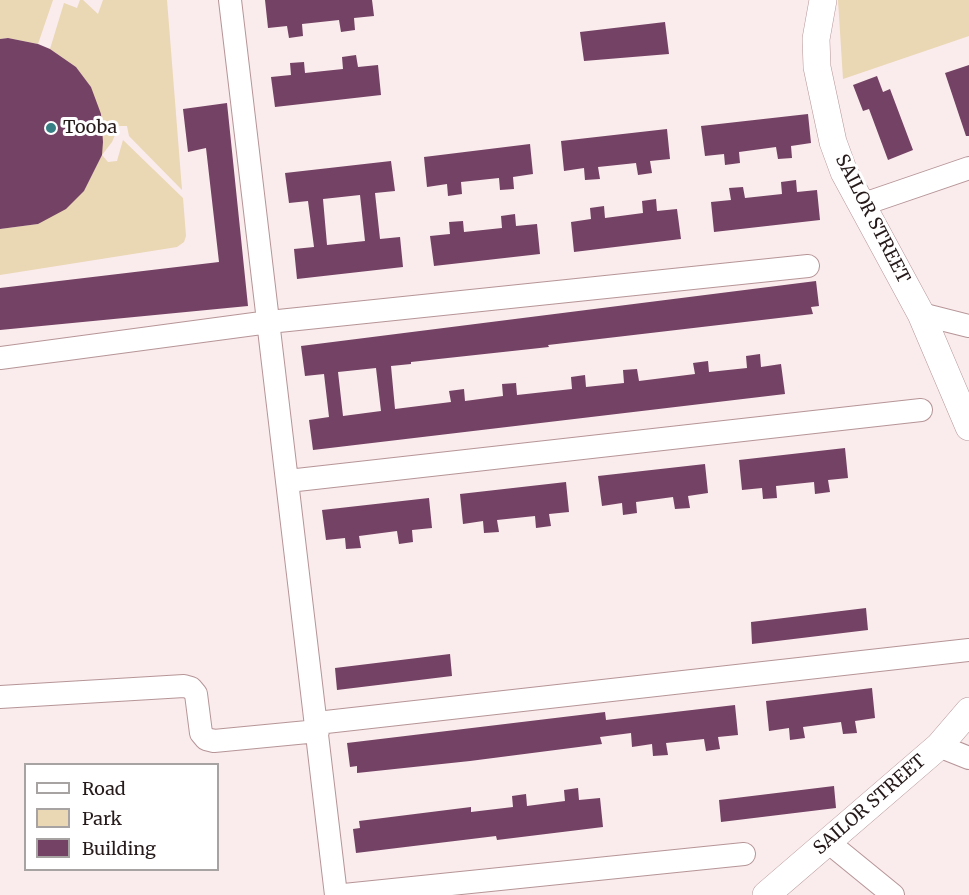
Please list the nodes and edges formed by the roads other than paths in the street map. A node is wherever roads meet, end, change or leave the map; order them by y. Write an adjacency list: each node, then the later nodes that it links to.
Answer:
1 (230, 0): 7 (street)
2 (823, 0): 4 (street, SAILOR STREET)
3 (969, 168): 4 (street)
4 (861, 205): 6 (street, SAILOR STREET)
5 (808, 266): 7 (street)
6 (921, 314): 8 (street); 11 (street, SAILOR STREET)
7 (269, 322): 9 (street); 12 (street)
8 (969, 326)
9 (0, 357)
10 (921, 410): 12 (street)
11 (969, 427)
12 (288, 481): 16 (street)
13 (969, 650): 16 (street)
14 (0, 697): 16 (street)
15 (969, 711): 17 (street, SAILOR STREET)
16 (318, 727): 21 (street)
17 (939, 746): 18 (street); 19 (street, SAILOR STREET)
18 (969, 758)
19 (828, 842): 23 (street, SAILOR STREET); 24 (street)
20 (744, 854): 22 (street)
21 (336, 895)
22 (344, 895)
23 (766, 895)
24 (893, 895)

